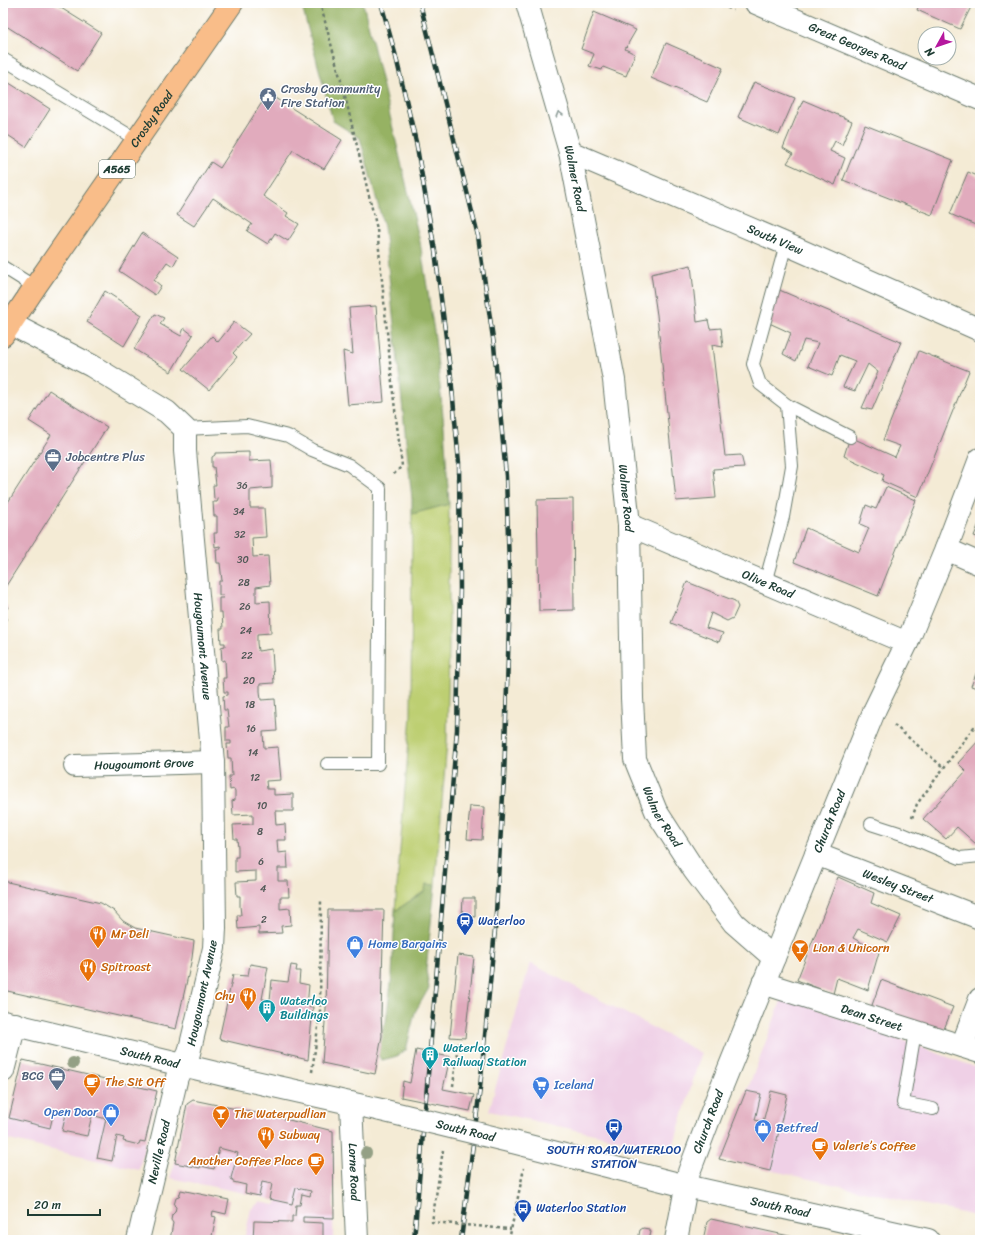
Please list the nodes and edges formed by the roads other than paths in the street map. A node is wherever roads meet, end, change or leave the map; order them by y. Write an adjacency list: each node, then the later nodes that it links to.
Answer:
1 (232, 3): 6 (highway, Crosby Road / A565)
2 (527, 3): 7 (street, Walmer Road, one-way to 2)
3 (756, 3): 5 (street, Great Georges Road)
4 (3, 59): 6 (lane)
5 (980, 99)
6 (137, 140): 10 (highway, Crosby Road / A565)
7 (570, 152): 8 (street, South View); 17 (street, Walmer Road)
8 (786, 244): 12 (street, South View); 13 (lane)
9 (3, 267): 10 (lane)
10 (35, 287): 11 (highway, Crosby Road / A565)
11 (7, 329): 14 (street)
12 (980, 330)
13 (788, 405): 15 (lane); 20 (lane)
14 (185, 430): 22 (street, Hougoumont Avenue); 23 (lane)
15 (850, 437)
16 (980, 459): 18 (street, Church Road)
17 (629, 525): 20 (street, Olive Road); 29 (street, Walmer Road)
18 (946, 549): 19 (street); 21 (street, Church Road)
19 (980, 564)
20 (765, 583): 21 (street, Olive Road)
21 (907, 643): 26 (street, Church Road)
22 (213, 762): 24 (street, Hougoumont Grove); 35 (street, Hougoumont Avenue)
23 (327, 764)
24 (75, 766)
25 (871, 824): 27 (lane)
26 (816, 854): 28 (street, Wesley Street); 29 (street, Church Road)
27 (980, 856)
28 (980, 918)
29 (774, 958): 30 (street, Church Road)
30 (763, 983): 33 (street, Dean Street); 39 (street, Church Road)
31 (980, 999): 34 (street)
32 (9, 1023): 35 (street, South Road); 36 (street)
33 (916, 1032): 34 (street, Dean Street); 38 (lane)
34 (971, 1049)
35 (183, 1065): 37 (street, South Road); 40 (street, Neville Road)
36 (3, 1071)
37 (351, 1104): 39 (street, South Road, bridge); 41 (street, Lorne Road)
38 (933, 1109)
39 (686, 1186): 42 (street, Church Road); 43 (street, South Road)
40 (138, 1240)
41 (357, 1240)
42 (676, 1240)
43 (928, 1240)

